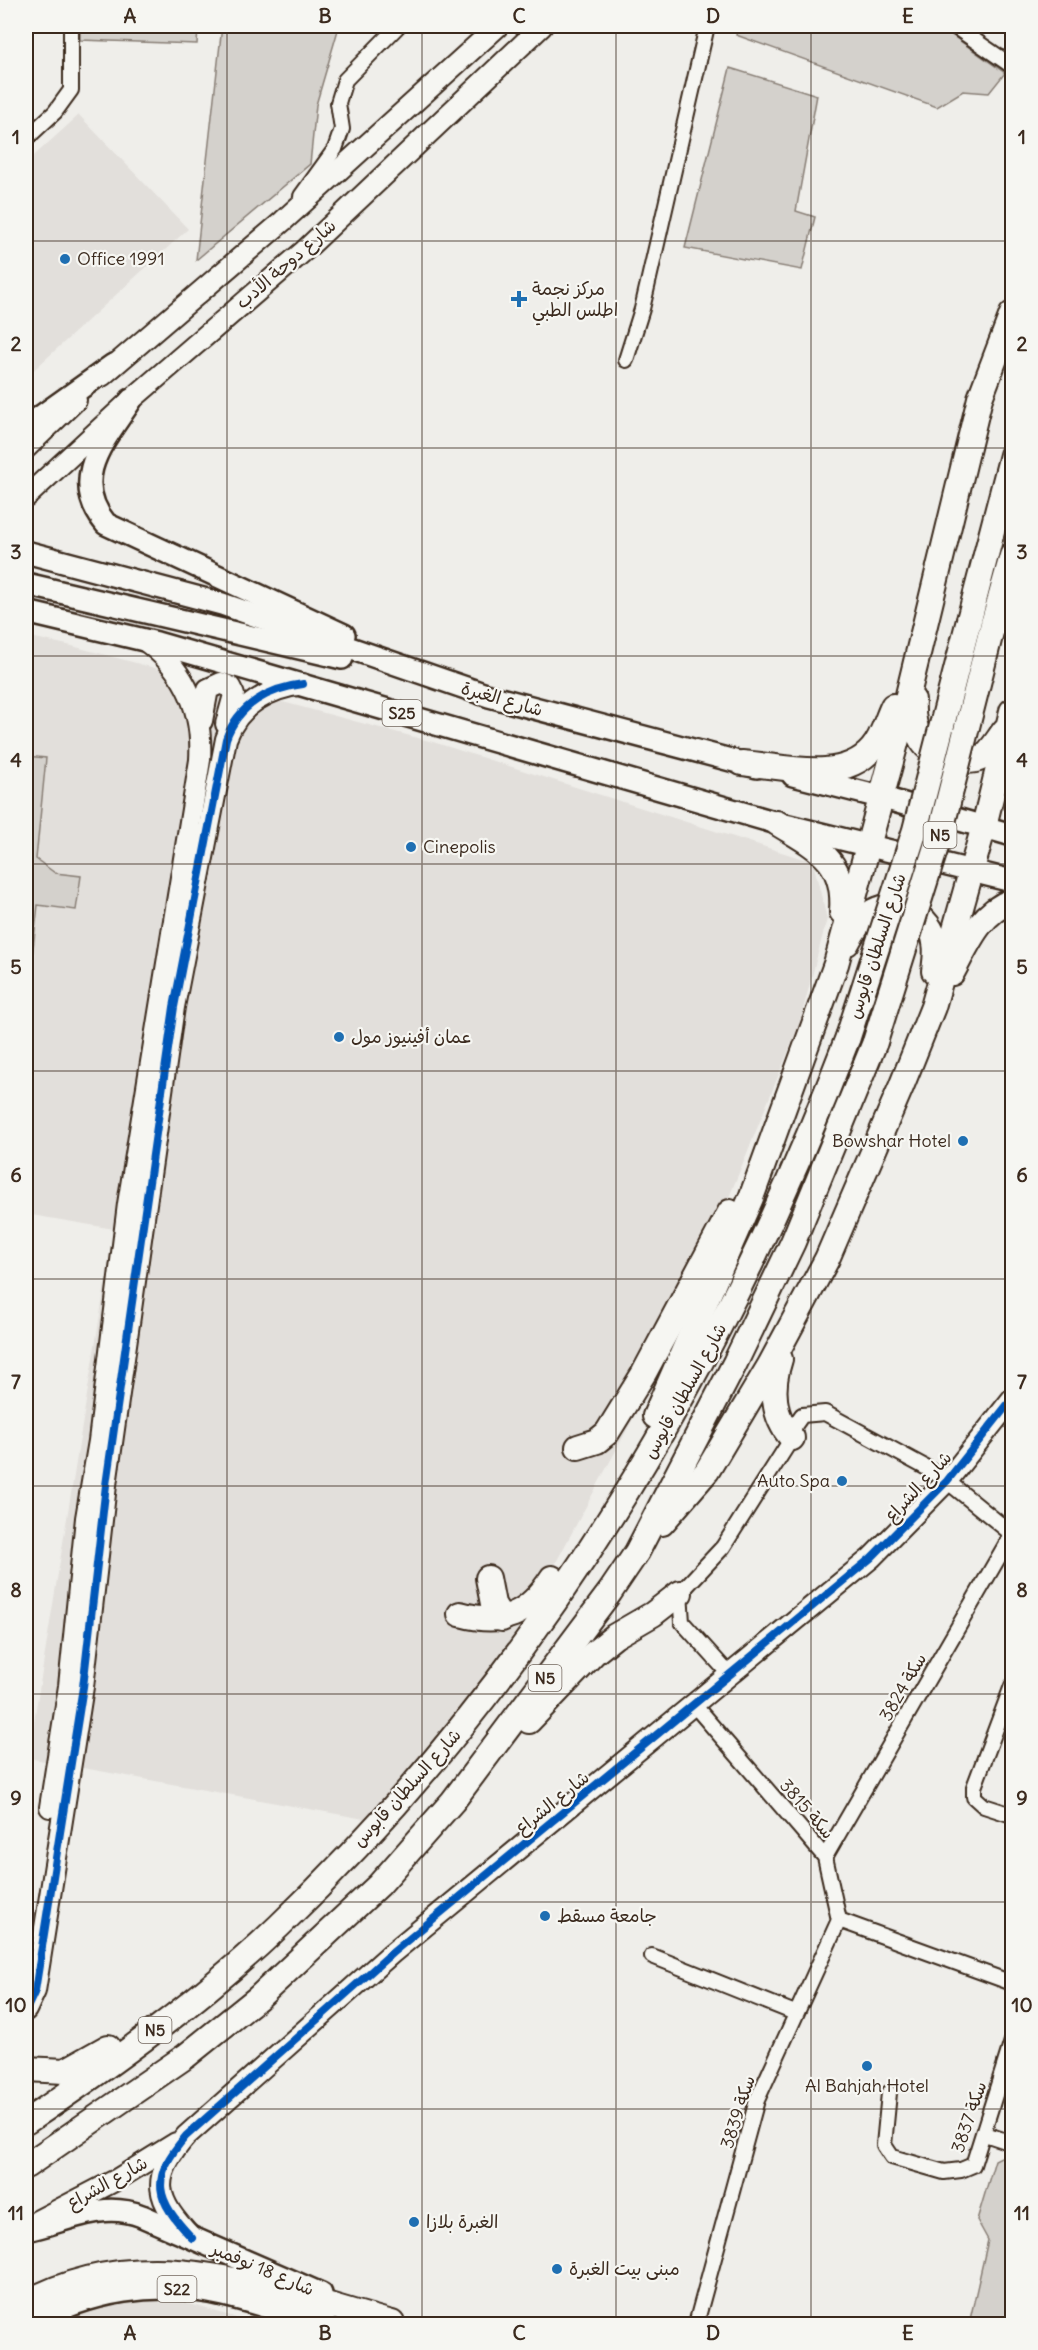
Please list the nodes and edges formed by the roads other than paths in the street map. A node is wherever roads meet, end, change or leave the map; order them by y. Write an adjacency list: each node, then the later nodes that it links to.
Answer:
1 (71, 26): 8 (street)
2 (398, 26): 9 (street)
3 (498, 26): 9 (street, شارع دوحة الأدب)
4 (542, 26): 13 (street, شارع دوحة الأدب)
5 (707, 26): 11 (street)
6 (954, 26): 7 (street)
7 (1012, 66)
8 (28, 131)
9 (283, 221): 12 (street, شارع دوحة الأدب)
10 (1012, 314): 23 (highway)
11 (626, 360)
12 (113, 364): 14 (main road); 15 (street, شارع دوحة الأدب)
13 (131, 400): 17 (street, شارع دوحة الأدب); 24 (main road)
14 (26, 427)
15 (26, 448)
16 (1012, 455): 48 (highway, شارع السلطان قابوس / N5, bridge)
17 (26, 497)
18 (26, 552): 24 (main road, شارع الغبرة / S25)
19 (1012, 556): 49 (highway, شارع السلطان قابوس / N5, bridge)
20 (26, 584): 24 (main road)
21 (28, 614): 22 (main road, S25)
22 (144, 640): 25 (main road, S25); 27 (street)
23 (915, 665): 26 (highway); 29 (highway); 30 (highway)
24 (436, 680): 29 (main road, شارع الغبرة / S25)
25 (303, 684): 28 (street); 31 (main road, S25)
26 (1011, 716): 32 (highway)
27 (200, 729): 28 (street); 63 (street)
28 (226, 738): 65 (street)
29 (742, 763): 30 (main road, شارع الغبرة / S25)
30 (880, 797): 32 (main road, شارع الغبرة / S25); 34 (highway)
31 (777, 823): 34 (main road, S25); 38 (highway)
32 (984, 826): 33 (main road, شارع الغبرة); 35 (highway)
33 (1012, 835)
34 (868, 843): 35 (main road, S25); 38 (highway)
35 (970, 872): 36 (main road); 39 (highway)
36 (1012, 881)
37 (1012, 901): 39 (highway)
38 (834, 969): 39 (highway); 40 (highway)
39 (933, 1006): 41 (highway)
40 (767, 1151): 43 (highway); 45 (highway)
41 (792, 1325): 44 (highway); 49 (highway)
42 (1012, 1399): 46 (street, شارع الشراع)
43 (644, 1438): 48 (highway); 53 (highway)
44 (792, 1438): 46 (street); 51 (street)
45 (578, 1447)
46 (947, 1481): 47 (street); 54 (street, شارع الشراع)
47 (1012, 1534): 59 (street, سكة 3824)
48 (594, 1545): 61 (highway, شارع السلطان قابوس / N5)
49 (637, 1552): 57 (highway, شارع السلطان قابوس / N5)
50 (488, 1578): 53 (highway)
51 (680, 1593): 54 (street); 57 (highway)
52 (460, 1614): 53 (highway)
53 (502, 1619)
54 (729, 1674): 56 (street, شارع الشراع)
55 (1012, 1686): 58 (street)
56 (694, 1705): 59 (street, سكة 3815); 72 (street, شارع الشراع)
57 (453, 1801): 74 (highway, شارع السلطان قابوس / N5)
58 (1012, 1815)
59 (825, 1857): 60 (street, سكة 3815)
60 (839, 1920): 64 (street); 66 (street, سكة 3839)
61 (277, 1928): 68 (highway); 70 (highway, شارع السلطان قابوس / N5)
62 (652, 1956): 66 (street)
63 (26, 1976)
64 (1012, 1983)
65 (26, 2010)
66 (795, 2013): 81 (street, سكة 3839)
67 (1012, 2041): 71 (street, سكة 3837)
68 (26, 2069)
69 (889, 2093): 71 (street, سكة 3837)
70 (26, 2122)
71 (985, 2134): 73 (street)
72 (186, 2136): 75 (street, شارع الشراع); 76 (street, شارع الشراع)
73 (1012, 2143)
74 (26, 2166)
75 (26, 2228): 76 (main road, شارع 18 نوفمبر)
76 (192, 2238): 78 (main road, شارع 18 نوفمبر)
77 (26, 2304): 78 (highway)
78 (395, 2324)
79 (30, 2325): 80 (main road, شارع 18 نوفمبر / S22)
80 (325, 2325)
81 (696, 2325)

